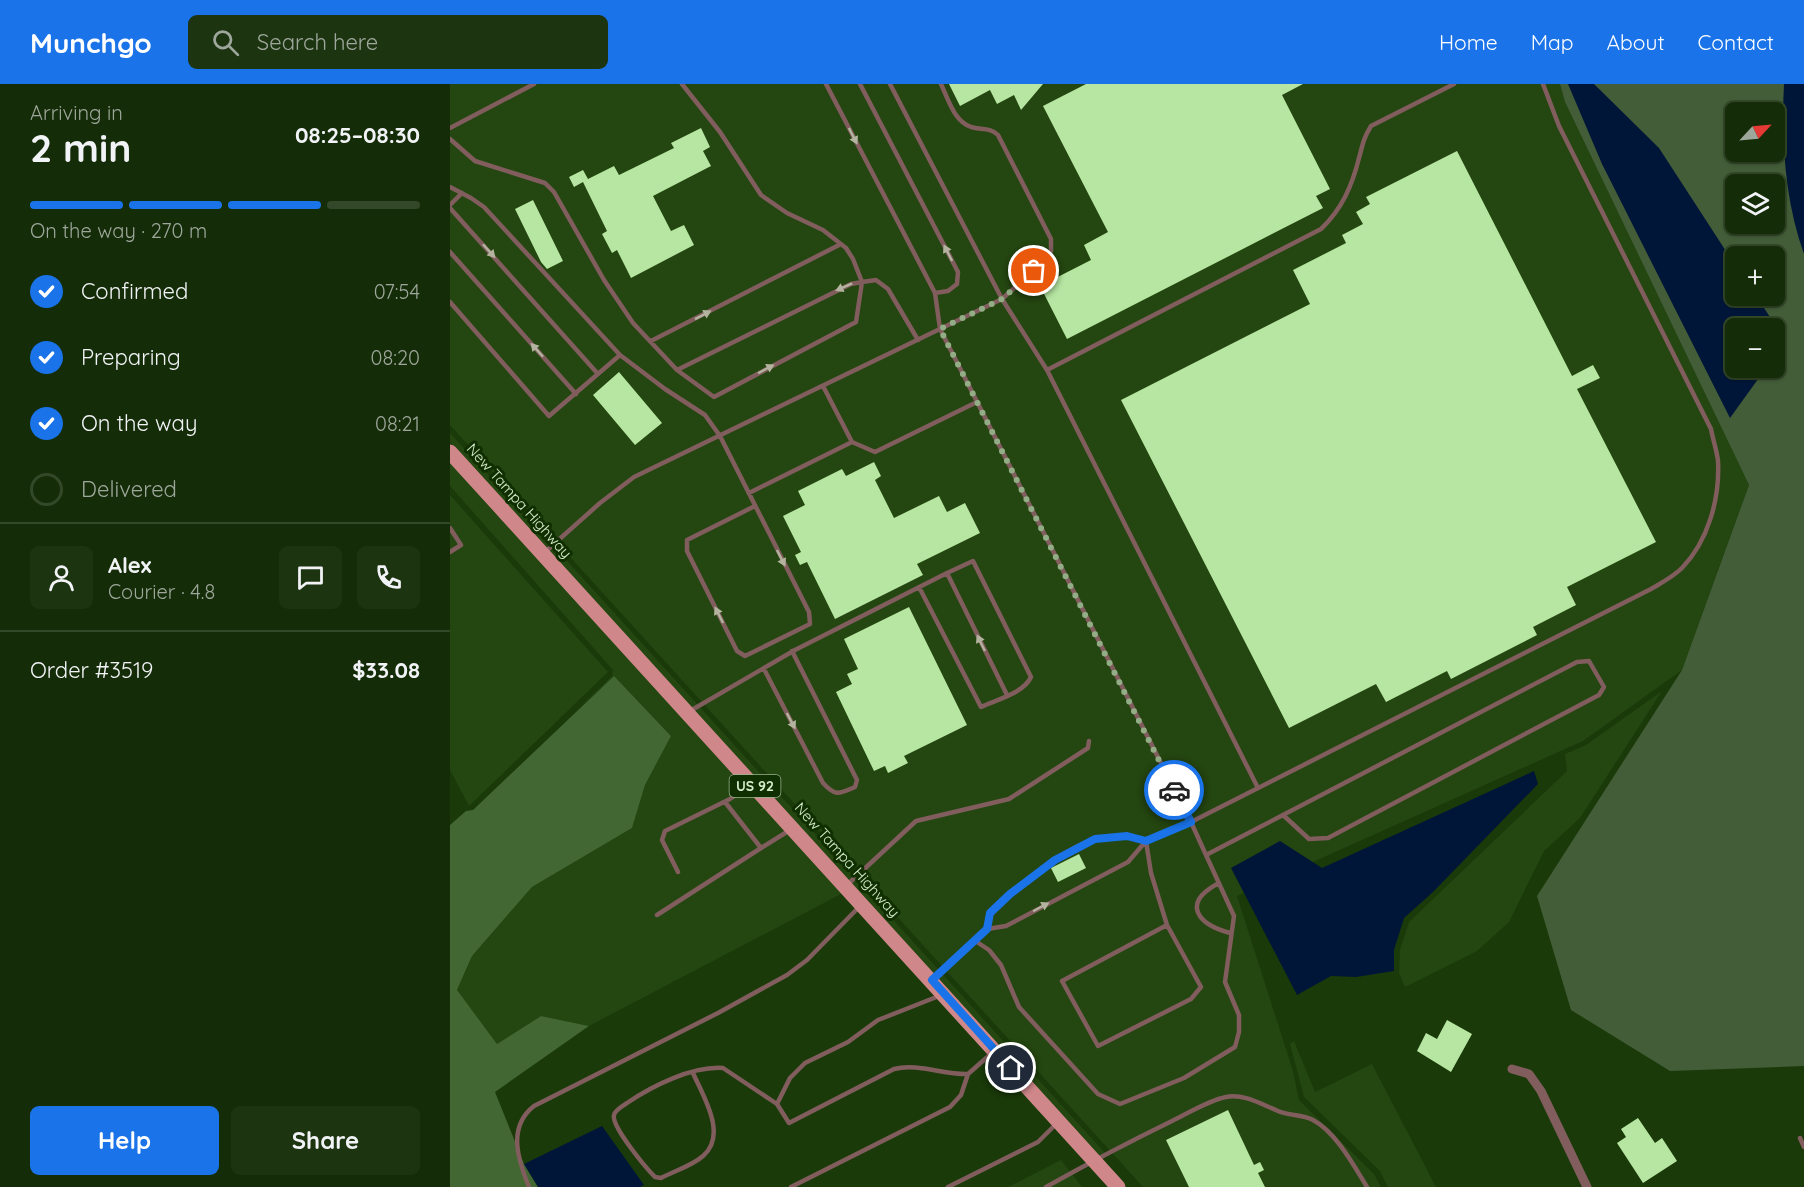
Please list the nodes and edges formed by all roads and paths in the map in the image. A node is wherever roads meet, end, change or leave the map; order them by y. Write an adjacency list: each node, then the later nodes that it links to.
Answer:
1 (534, 84): 9 (lane)
2 (682, 84): 14 (lane)
3 (826, 84): 17 (lane, one-way to 17)
4 (860, 84): 17 (lane, one-way to 4)
5 (890, 84): 18 (lane)
6 (941, 84): 18 (lane)
7 (1454, 84): 25 (lane)
8 (1543, 84): 46 (lane)
9 (450, 128)
10 (450, 139): 22 (lane)
11 (450, 187): 12 (lane)
12 (462, 193): 13 (lane); 23 (lane)
13 (450, 206): 26 (lane, one-way to 26)
14 (840, 245): 16 (lane); 22 (lane, one-way to 14)
15 (450, 252): 28 (lane, one-way to 15)
16 (862, 282): 21 (lane); 24 (lane, one-way to 24); 24 (lane, one-way to 16)
17 (935, 293): 20 (lane)
18 (1002, 299): 20 (lane); 25 (lane)
19 (450, 302): 28 (lane)
20 (940, 329): 21 (lane); 29 (lane)
21 (918, 340): 27 (lane)
22 (651, 341): 24 (lane)
23 (620, 355): 26 (lane); 30 (lane)
24 (678, 369)
25 (1047, 370): 46 (lane)
26 (598, 374): 28 (lane)
27 (823, 386): 30 (lane); 31 (lane)
28 (576, 394)
29 (977, 402): 31 (lane); 49 (lane)
30 (720, 435): 33 (lane); 37 (lane)
31 (852, 442): 33 (lane)
32 (450, 452): 37 (main road, New Tampa Highway / US 92)
33 (749, 493): 34 (lane)
34 (755, 506): 34 (lane, one-way to 34)
35 (450, 528): 36 (lane)
36 (450, 552)
37 (543, 554): 43 (main road, New Tampa Highway / US 92)
38 (947, 573): 39 (lane); 42 (lane, one-way to 38); 42 (lane)
39 (920, 587): 40 (lane); 42 (lane)
40 (792, 651): 41 (lane); 41 (lane, one-way to 40)
41 (764, 669): 43 (lane)
42 (1007, 695)
43 (688, 713): 45 (main road, New Tampa Highway / US 92)
44 (1089, 741): 56 (lane)
45 (752, 783): 47 (lane); 50 (main road, New Tampa Highway / US 92)
46 (1258, 788): 49 (lane)
47 (724, 802): 52 (lane); 54 (lane)
48 (1283, 815): 48 (lane); 53 (lane)
49 (1191, 822): 51 (lane); 53 (lane)
50 (793, 828): 52 (lane); 56 (main road, New Tampa Highway / US 92)
51 (1146, 841): 59 (lane); 60 (lane, one-way to 51); 60 (lane)
52 (761, 849): 58 (lane)
53 (1206, 855): 55 (lane)
54 (678, 872)
55 (1219, 883): 61 (lane); 61 (lane)
56 (846, 886): 57 (main road, New Tampa Highway / US 92)
57 (862, 904): 63 (main road, New Tampa Highway / US 92); 74 (lane)
58 (657, 915)
59 (1167, 925): 59 (lane)
60 (987, 929): 62 (lane)
61 (1230, 933): 62 (lane)
62 (974, 940): 63 (lane)
63 (932, 980): 64 (main road, New Tampa Highway / US 92)
64 (944, 994): 65 (main road, New Tampa Highway / US 92); 69 (lane)
65 (995, 1050): 68 (lane); 70 (main road, New Tampa Highway / US 92)
66 (1512, 1069): 80 (street)
67 (693, 1073): 67 (lane); 69 (lane)
68 (968, 1074): 69 (lane); 75 (lane)
69 (777, 1104)
70 (1059, 1120): 73 (main road, New Tampa Highway / US 92); 76 (lane)
71 (1800, 1138): 72 (lane)
72 (1804, 1147)
73 (1094, 1160): 77 (lane); 78 (main road, New Tampa Highway / US 92); 79 (lane)
74 (528, 1187)
75 (791, 1187)
76 (948, 1187)
77 (1046, 1187)
78 (1119, 1187)
79 (1367, 1187)
80 (1587, 1187)

